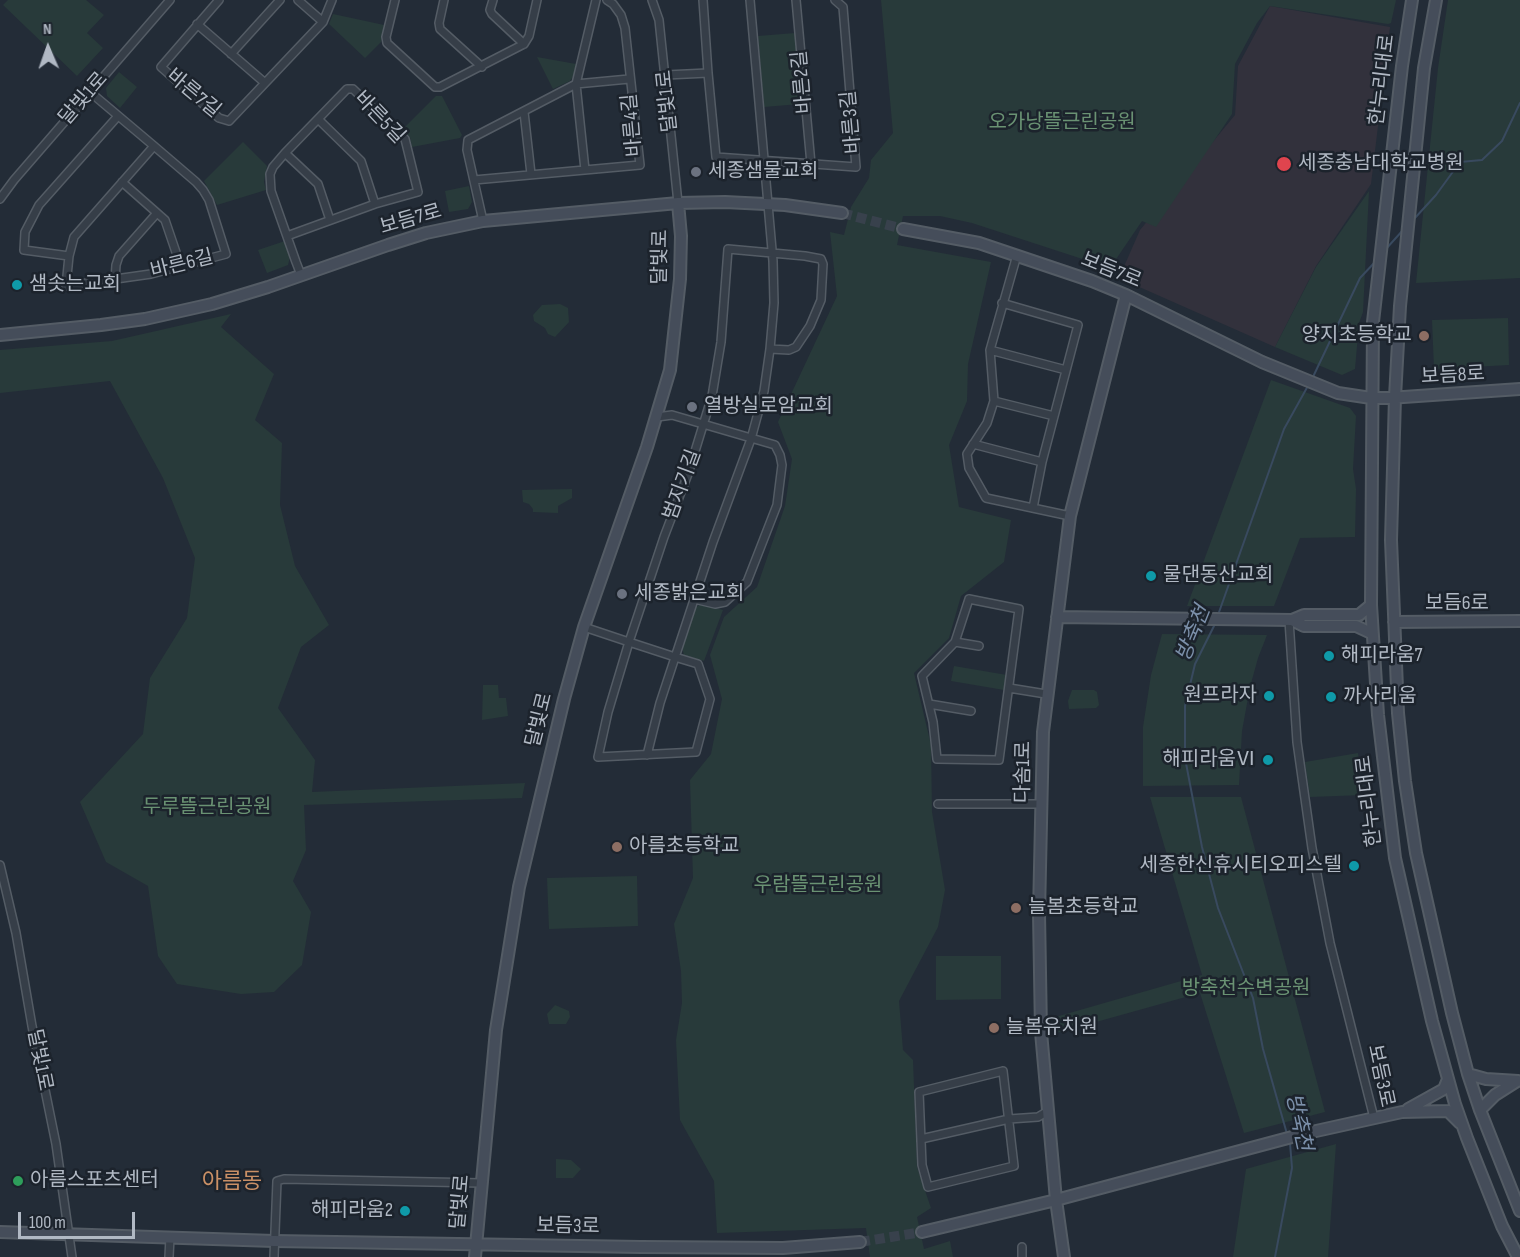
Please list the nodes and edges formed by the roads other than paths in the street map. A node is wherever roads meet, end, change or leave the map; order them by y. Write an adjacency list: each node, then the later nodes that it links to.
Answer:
1 (170, 0): 29 (street, 달빛1로)
2 (219, 0): 20 (street, 바른7길)
3 (279, 0): 22 (street)
4 (298, 0): 19 (street)
5 (332, 0): 19 (street, 바른7길)
6 (395, 0): 23 (street)
7 (444, 0): 23 (street)
8 (493, 0): 21 (street)
9 (537, 0): 21 (street)
10 (596, 0): 28 (street)
11 (607, 0): 26 (street, 바른4길)
12 (652, 0): 25 (street, 달빛1로)
13 (703, 0): 24 (street, 바른3길)
14 (750, 0): 35 (street)
15 (796, 0): 36 (street, 바른2길)
16 (835, 0): 36 (street, 바른3길)
17 (1412, 0): 65 (street, 한누리대로)
18 (1436, 0): 64 (street, 한누리대로)
19 (323, 22): 27 (street, 바른7길)
20 (198, 24): 22 (street); 27 (street, 바른7길)
21 (524, 44): 23 (street)
22 (231, 54): 27 (street)
23 (482, 68)
24 (708, 73): 25 (street); 35 (street, 바른3길)
25 (666, 75): 42 (street, 달빛1로)
26 (629, 79): 28 (street); 37 (street, 바른4길)
27 (265, 83)
28 (576, 84): 30 (street); 37 (street)
29 (90, 92): 31 (street, 바른6길); 41 (street, 달빛1로)
30 (524, 112): 38 (street); 39 (street)
31 (118, 116): 33 (street, 바른6길); 53 (street)
32 (318, 119): 34 (street, 바른5길); 43 (street); 43 (street, 바른5길)
33 (154, 146): 40 (street); 54 (street, 바른6길)
34 (285, 153): 47 (street); 50 (street, 바른5길)
35 (763, 160): 36 (street, 바른3길); 44 (street)
36 (811, 164)
37 (585, 170): 38 (street, 바른4길)
38 (531, 174): 39 (street, 바른4길)
39 (474, 180): 48 (street)
40 (122, 182): 45 (street); 53 (street)
41 (0, 199)
42 (678, 203): 44 (street, 보듬7로); 48 (street, 보듬7로); 68 (street, 달빛로)
43 (375, 204): 47 (street, 바른5길)
44 (768, 204): 46 (street, 보듬7로); 51 (street)
45 (157, 213): 54 (street); 56 (street)
46 (842, 213)
47 (330, 220): 50 (street, 바른5길)
48 (483, 221): 55 (street, 보듬7로)
49 (903, 229): 52 (street, 보듬7로)
50 (287, 236): 55 (street, 바른5길)
51 (772, 252): 60 (street); 60 (street, 범지기길); 69 (street, 범지기길)
52 (1017, 255): 57 (street, 보듬7로); 58 (street)
53 (69, 256): 56 (street, 바른6길)
54 (181, 267): 56 (street, 바른6길)
55 (301, 275): 59 (street, 보듬7로)
56 (115, 280)
57 (1126, 295): 65 (street, 보듬7로); 74 (street, 다솜1로)
58 (1002, 303): 61 (street); 62 (street)
59 (0, 335)
60 (770, 349): 70 (street)
61 (990, 350): 62 (street); 66 (street)
62 (1065, 370): 67 (street)
63 (1520, 389): 64 (street, 보듬8로)
64 (1392, 397): 65 (street); 80 (street, 한누리대로)
65 (1371, 398): 76 (street, 한누리대로)
66 (994, 400): 67 (street); 71 (street)
67 (1054, 416): 72 (street)
68 (657, 417): 69 (street); 81 (street, 달빛로)
69 (704, 424): 70 (street); 83 (street, 범지기길)
70 (751, 439): 75 (street); 75 (street)
71 (973, 444): 72 (street); 73 (street)
72 (1042, 462): 73 (street)
73 (1033, 508): 74 (street)
74 (1070, 516): 77 (street, 다솜1로)
75 (694, 599): 86 (street)
76 (1371, 605): 78 (street); 82 (street, 한누리대로)
77 (1057, 617): 78 (street); 88 (street, 다솜1로)
78 (1290, 620): 82 (street); 101 (street, 보듬3로)
79 (1520, 621): 80 (street, 보듬6로)
80 (1394, 622): 95 (street, 한누리대로)
81 (584, 627): 83 (street); 105 (street, 달빛로)
82 (1371, 633): 96 (street, 한누리대로)
83 (629, 642): 86 (street); 91 (street, 범지기길)
84 (955, 642): 85 (street); 87 (street); 89 (street)
85 (979, 646)
86 (675, 657): 91 (street); 91 (street)
87 (1009, 688): 88 (street); 89 (street)
88 (1046, 694): 93 (street, 다솜1로)
89 (929, 704): 90 (street)
90 (971, 711)
91 (647, 754)
92 (938, 804): 93 (street)
93 (1041, 804): 99 (street, 다솜1로)
94 (0, 865): 110 (street, 달빛1로)
95 (1468, 1074): 97 (street); 98 (street, 한누리대로)
96 (1448, 1078): 100 (street); 103 (street, 한누리대로)
97 (1519, 1080): 98 (street)
98 (1479, 1110): 107 (street, 한누리대로)
99 (1048, 1111): 102 (street); 106 (street, 다솜1로)
100 (1402, 1112): 101 (street); 103 (street)
101 (1374, 1118): 106 (street, 보듬3로)
102 (1009, 1119): 104 (street); 104 (street); 104 (street)
103 (1462, 1125): 122 (street, 한누리대로)
104 (921, 1139)
105 (481, 1183): 112 (street); 114 (street, 달빛로)
106 (1056, 1200): 109 (street, 보듬3로); 121 (street, 다솜1로)
107 (1520, 1211)
108 (0, 1232): 110 (street, 보듬3로)
109 (922, 1232)
110 (70, 1233): 111 (street, 보듬3로); 116 (street, 달빛1로)
111 (170, 1237): 112 (street, 보듬3로); 117 (street)
112 (274, 1241): 114 (street, 보듬3로); 118 (street)
113 (860, 1242): 114 (street, 보듬3로)
114 (476, 1244): 119 (street, 달빛로)
115 (1022, 1247): 120 (street)
116 (72, 1257)
117 (169, 1257)
118 (274, 1257)
119 (475, 1257)
120 (1022, 1257)
121 (1064, 1257)
122 (1518, 1257)

